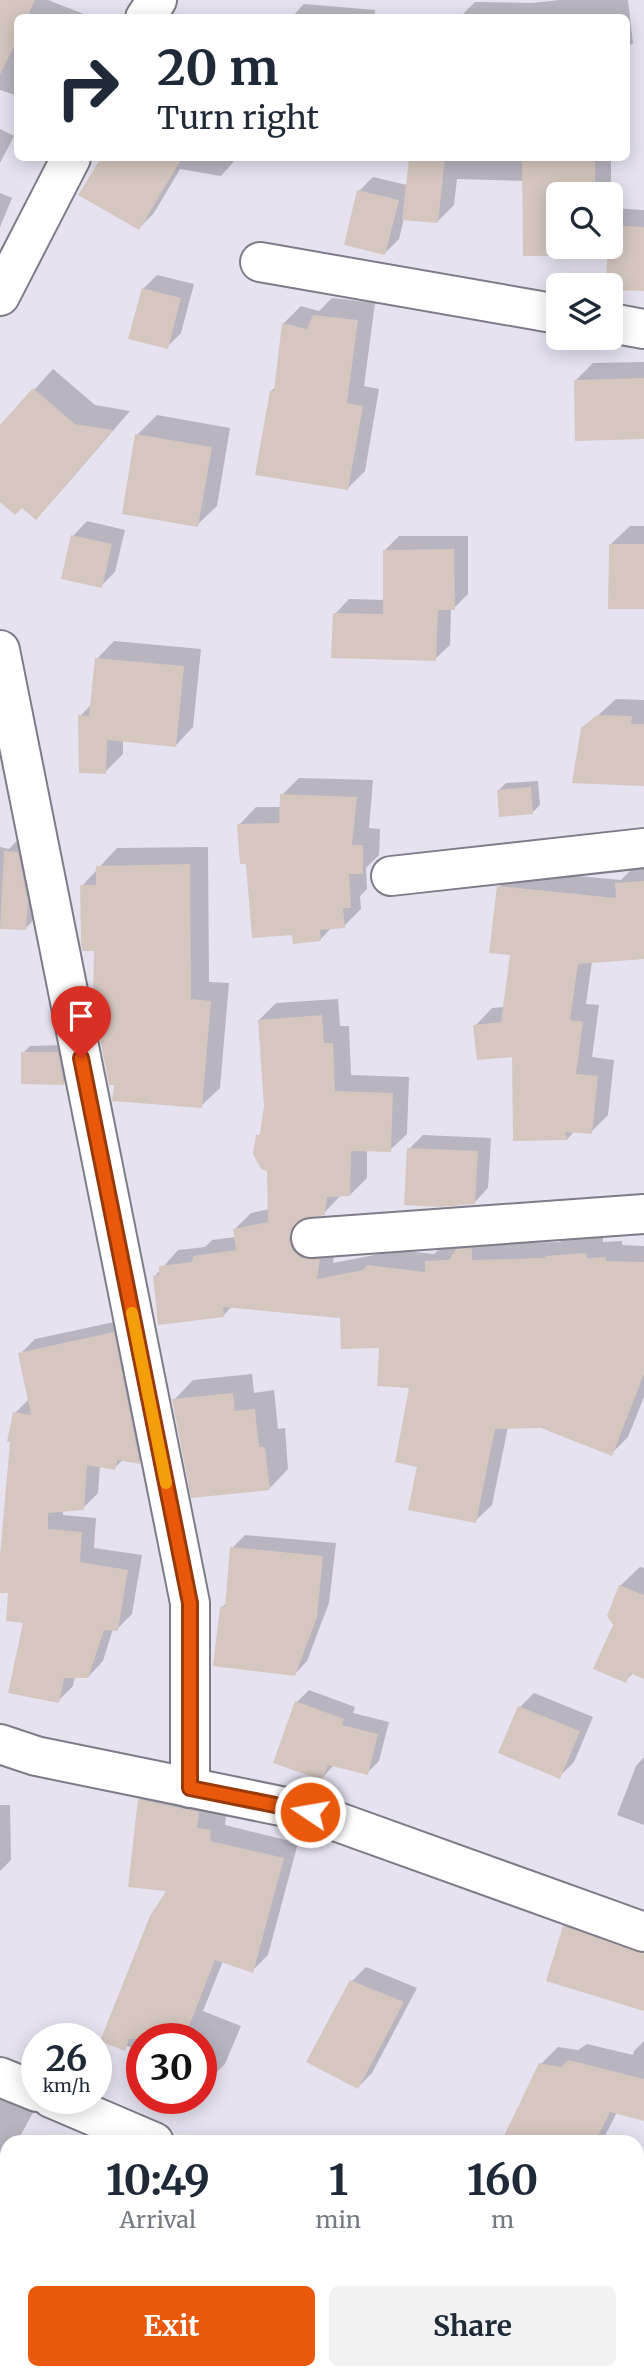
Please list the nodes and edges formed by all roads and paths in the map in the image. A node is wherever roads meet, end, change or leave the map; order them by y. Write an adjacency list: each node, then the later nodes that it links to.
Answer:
1 (69, 161): 3 (street)
2 (260, 262): 4 (street)
3 (0, 296)
4 (546, 312)
5 (623, 325): 6 (street)
6 (644, 329)
7 (0, 650): 13 (street)
8 (644, 848): 9 (street)
9 (391, 876)
10 (644, 1214): 11 (street)
11 (312, 1238)
12 (0, 1744): 13 (street)
13 (190, 1788): 14 (street)
14 (644, 1932)
15 (0, 2077): 16 (street)
16 (21, 2086)
17 (88, 2114): 18 (street)
18 (138, 2135)

